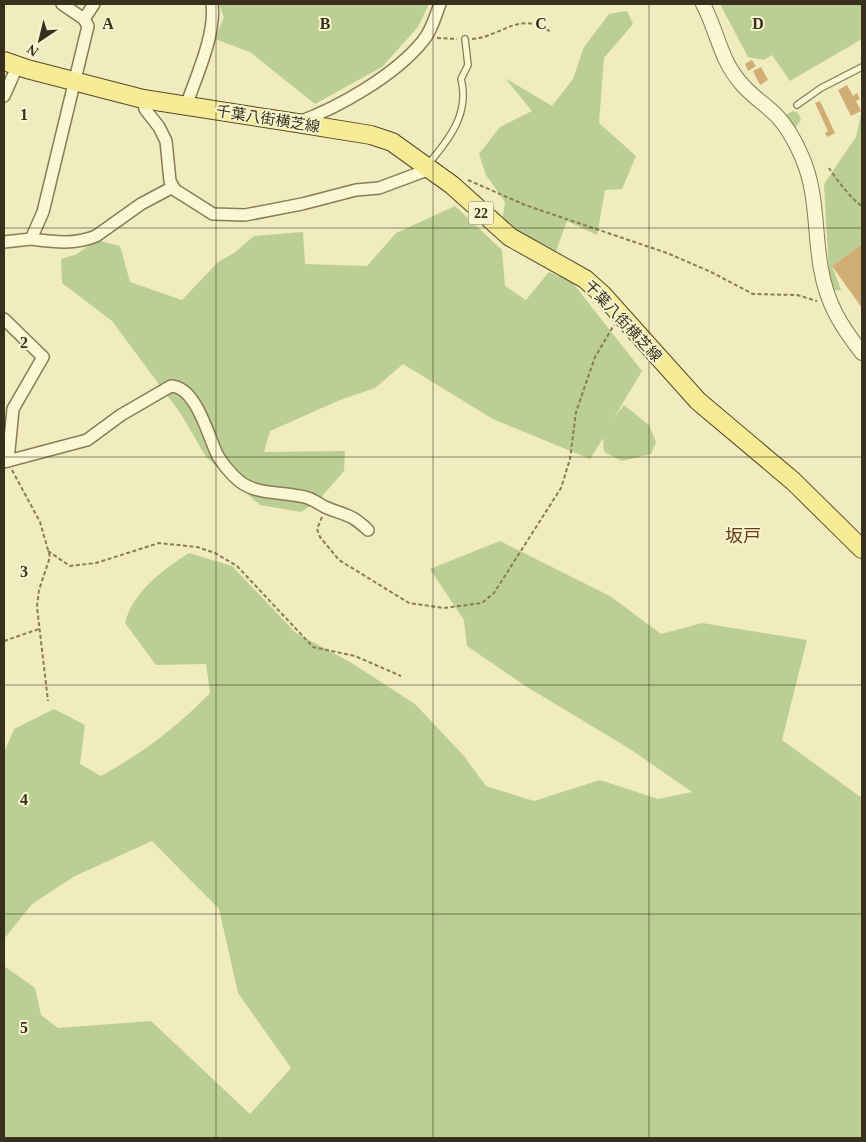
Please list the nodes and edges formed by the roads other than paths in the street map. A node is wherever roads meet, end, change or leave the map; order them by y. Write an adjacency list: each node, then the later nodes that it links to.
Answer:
1 (62, 4): 6 (street)
2 (94, 4): 6 (street)
3 (212, 4): 14 (street)
4 (440, 4): 15 (street)
5 (703, 4): 21 (street)
6 (84, 19): 10 (street)
7 (465, 39): 16 (lane)
8 (11, 64): 10 (main road, 千葉八街横芝線 / 22); 11 (street)
9 (862, 67): 13 (lane)
10 (75, 81): 12 (main road, 千葉八街横芝線 / 22); 18 (street)
11 (4, 96)
12 (143, 99): 14 (main road, 千葉八街横芝線 / 22); 17 (street)
13 (797, 105)
14 (186, 106): 15 (main road, 千葉八街横芝線 / 22)
15 (298, 123): 16 (main road, 千葉八街横芝線 / 22)
16 (433, 171): 17 (street); 24 (main road, 千葉八街横芝線 / 22)
17 (173, 187): 18 (street)
18 (31, 238): 19 (street)
19 (4, 242)
20 (4, 319): 22 (street)
21 (862, 353)
22 (6, 461): 23 (street)
23 (368, 530)
24 (862, 550)

